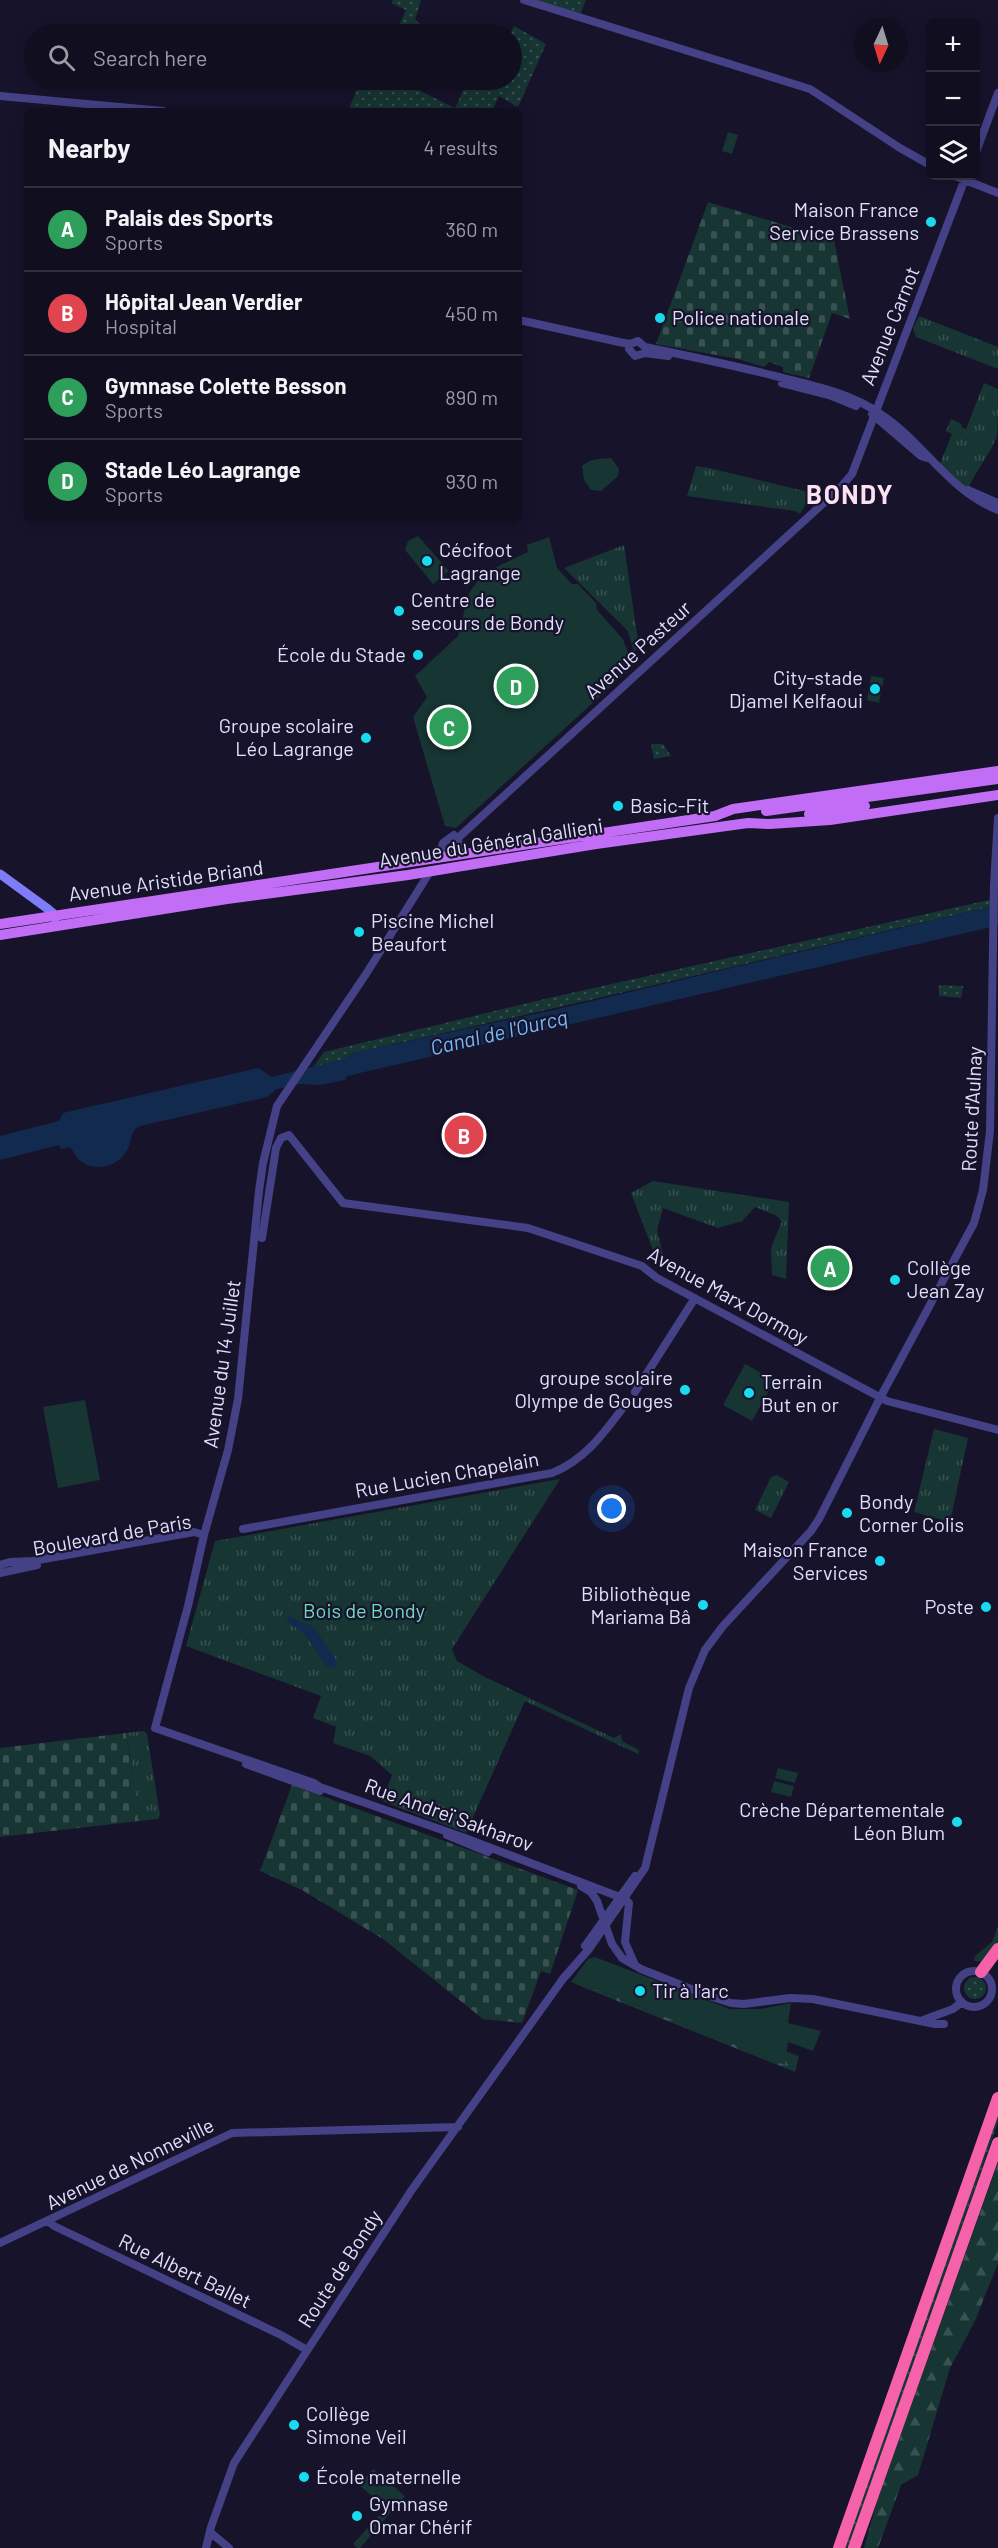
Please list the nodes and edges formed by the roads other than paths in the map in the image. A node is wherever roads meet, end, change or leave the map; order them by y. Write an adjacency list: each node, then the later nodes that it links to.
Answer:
1 (524, 0): 6 (street)
2 (998, 93): 5 (street)
3 (0, 96): 4 (street)
4 (130, 108)
5 (980, 139)
6 (926, 163)
7 (965, 180): 14 (street, Avenue Carnot)
8 (970, 180): 9 (street)
9 (998, 193)
10 (522, 321): 12 (street)
11 (522, 325): 12 (street)
12 (629, 346): 13 (street); 13 (street)
13 (643, 350): 14 (street)
14 (875, 413): 15 (street); 16 (street, Avenue Carnot)
15 (950, 478): 17 (street); 18 (street)
16 (841, 487): 27 (street, Avenue Pasteur)
17 (998, 503)
18 (998, 510)
19 (998, 771): 24 (main road, Avenue du Général Gallieni)
20 (998, 779): 22 (main road)
21 (998, 785): 22 (main road)
22 (956, 788): 24 (main road); 26 (main road)
23 (998, 795): 26 (main road, Avenue du Général Gallieni)
24 (715, 816): 28 (main road, Avenue du Général Gallieni)
25 (998, 818): 43 (street, Route d'Aulnay)
26 (756, 822): 30 (main road, Avenue du Général Gallieni)
27 (458, 838): 28 (street); 29 (street, Avenue Pasteur)
28 (465, 853): 29 (main road, Avenue du Général Gallieni)
29 (439, 857): 30 (street, Avenue du 14 Juillet); 32 (main road, Avenue du Général Gallieni)
30 (430, 871): 34 (main road, Avenue du Général Gallieni); 47 (street, Avenue du 14 Juillet)
31 (0, 874): 36 (main road)
32 (338, 875): 36 (main road, Avenue Aristide Briand)
33 (0, 879): 36 (main road)
34 (204, 902): 36 (main road, Avenue Aristide Briand)
35 (24, 920): 36 (main road, Avenue Aristide Briand); 37 (main road, Avenue Aristide Briand); 38 (main road)
36 (51, 921): 38 (main road, Avenue Aristide Briand)
37 (0, 924)
38 (21, 932): 39 (main road, Avenue Aristide Briand)
39 (0, 935)
40 (262, 1238): 41 (street, Avenue Marx Dormoy)
41 (695, 1299): 42 (street); 43 (street, Avenue Marx Dormoy)
42 (635, 1392)
43 (880, 1398): 45 (street, Avenue Marx Dormoy); 52 (street, Route d'Aulnay)
44 (628, 1401): 46 (street, Rue Lucien Chapelain)
45 (998, 1430)
46 (243, 1529)
47 (204, 1535): 48 (street, Boulevard de Paris); 49 (street, Boulevard de Paris); 50 (street, Avenue du 14 Juillet)
48 (0, 1565)
49 (0, 1573)
50 (155, 1728): 51 (street, Rue Andreï Sakharov)
51 (195, 1743): 53 (street, Rue Andreï Sakharov); 55 (street, Rue Andreï Sakharov)
52 (650, 1852): 53 (street, Route de Bondy)
53 (622, 1898): 54 (street); 55 (street, Route de Bondy)
54 (629, 1912): 55 (street); 57 (street)
55 (608, 1921): 57 (street, Rue Andreï Sakharov); 64 (street, Route de Bondy)
56 (998, 1948): 58 (highway)
57 (635, 1965): 61 (street, Rue Andreï Sakharov)
58 (981, 1972): 59 (street); 60 (street)
59 (995, 1992): 60 (street)
60 (962, 2002): 61 (street, Rue Andreï Sakharov)
61 (921, 2020): 62 (street, Rue Andreï Sakharov)
62 (944, 2024)
63 (998, 2098): 72 (highway)
64 (458, 2127): 66 (street, Avenue de Nonneville); 68 (street, Route de Bondy)
65 (998, 2143): 73 (highway)
66 (48, 2221): 67 (street, Avenue de Nonneville); 68 (street, Rue Albert Ballet)
67 (0, 2243)
68 (307, 2350): 69 (street, Route de Bondy)
69 (210, 2532): 70 (street, Route de Bondy); 71 (street)
70 (206, 2548)
71 (229, 2548)
72 (839, 2548)
73 (854, 2548)

